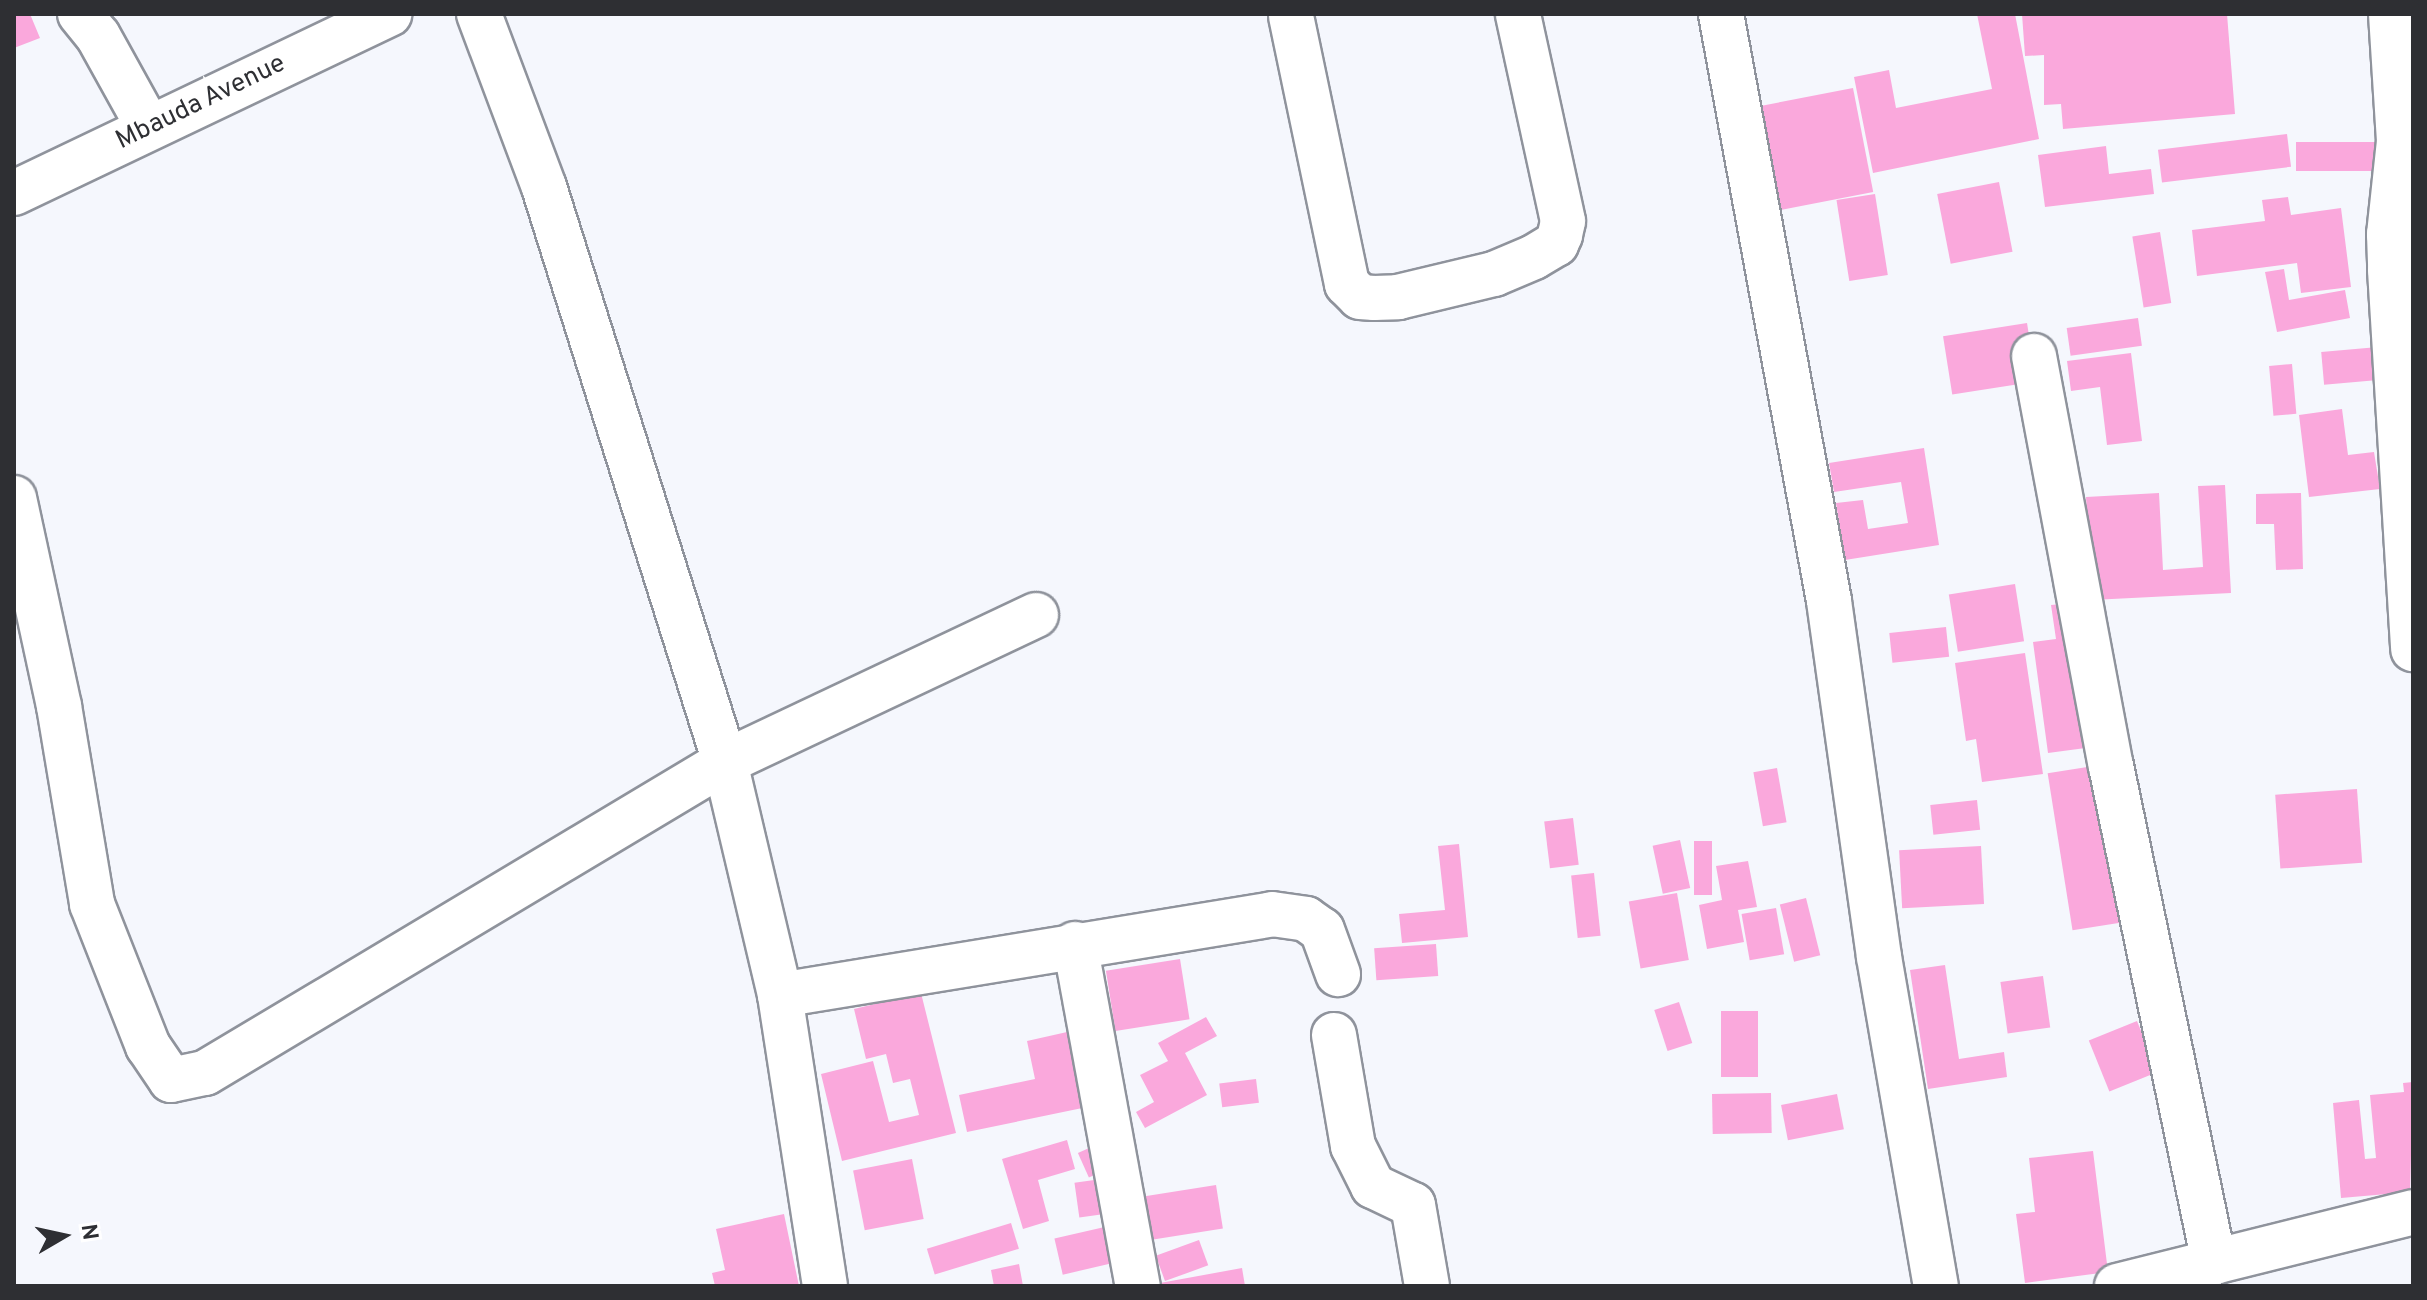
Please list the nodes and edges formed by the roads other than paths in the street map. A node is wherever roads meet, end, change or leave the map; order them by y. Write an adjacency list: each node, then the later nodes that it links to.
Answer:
1 (80, 14): 8 (street)
2 (389, 14): 8 (street, Mbauda Avenue)
3 (479, 14): 14 (street)
4 (1518, 14): 7 (street)
5 (1721, 14): 24 (street)
6 (2391, 14): 13 (street)
7 (1291, 16)
8 (149, 128): 9 (street, Mbauda Avenue)
9 (14, 193)
10 (2034, 356): 20 (street)
11 (14, 498): 14 (street)
12 (1036, 615): 14 (street)
13 (2413, 649)
14 (725, 762): 17 (street)
15 (1075, 944): 16 (street); 17 (street); 22 (street)
16 (1338, 974)
17 (780, 995): 21 (street)
18 (1334, 1035): 23 (street)
19 (2413, 1212): 20 (street)
20 (2214, 1262): 25 (street)
21 (825, 1286)
22 (1138, 1286)
23 (1427, 1286)
24 (1936, 1286)
25 (2117, 1286)

